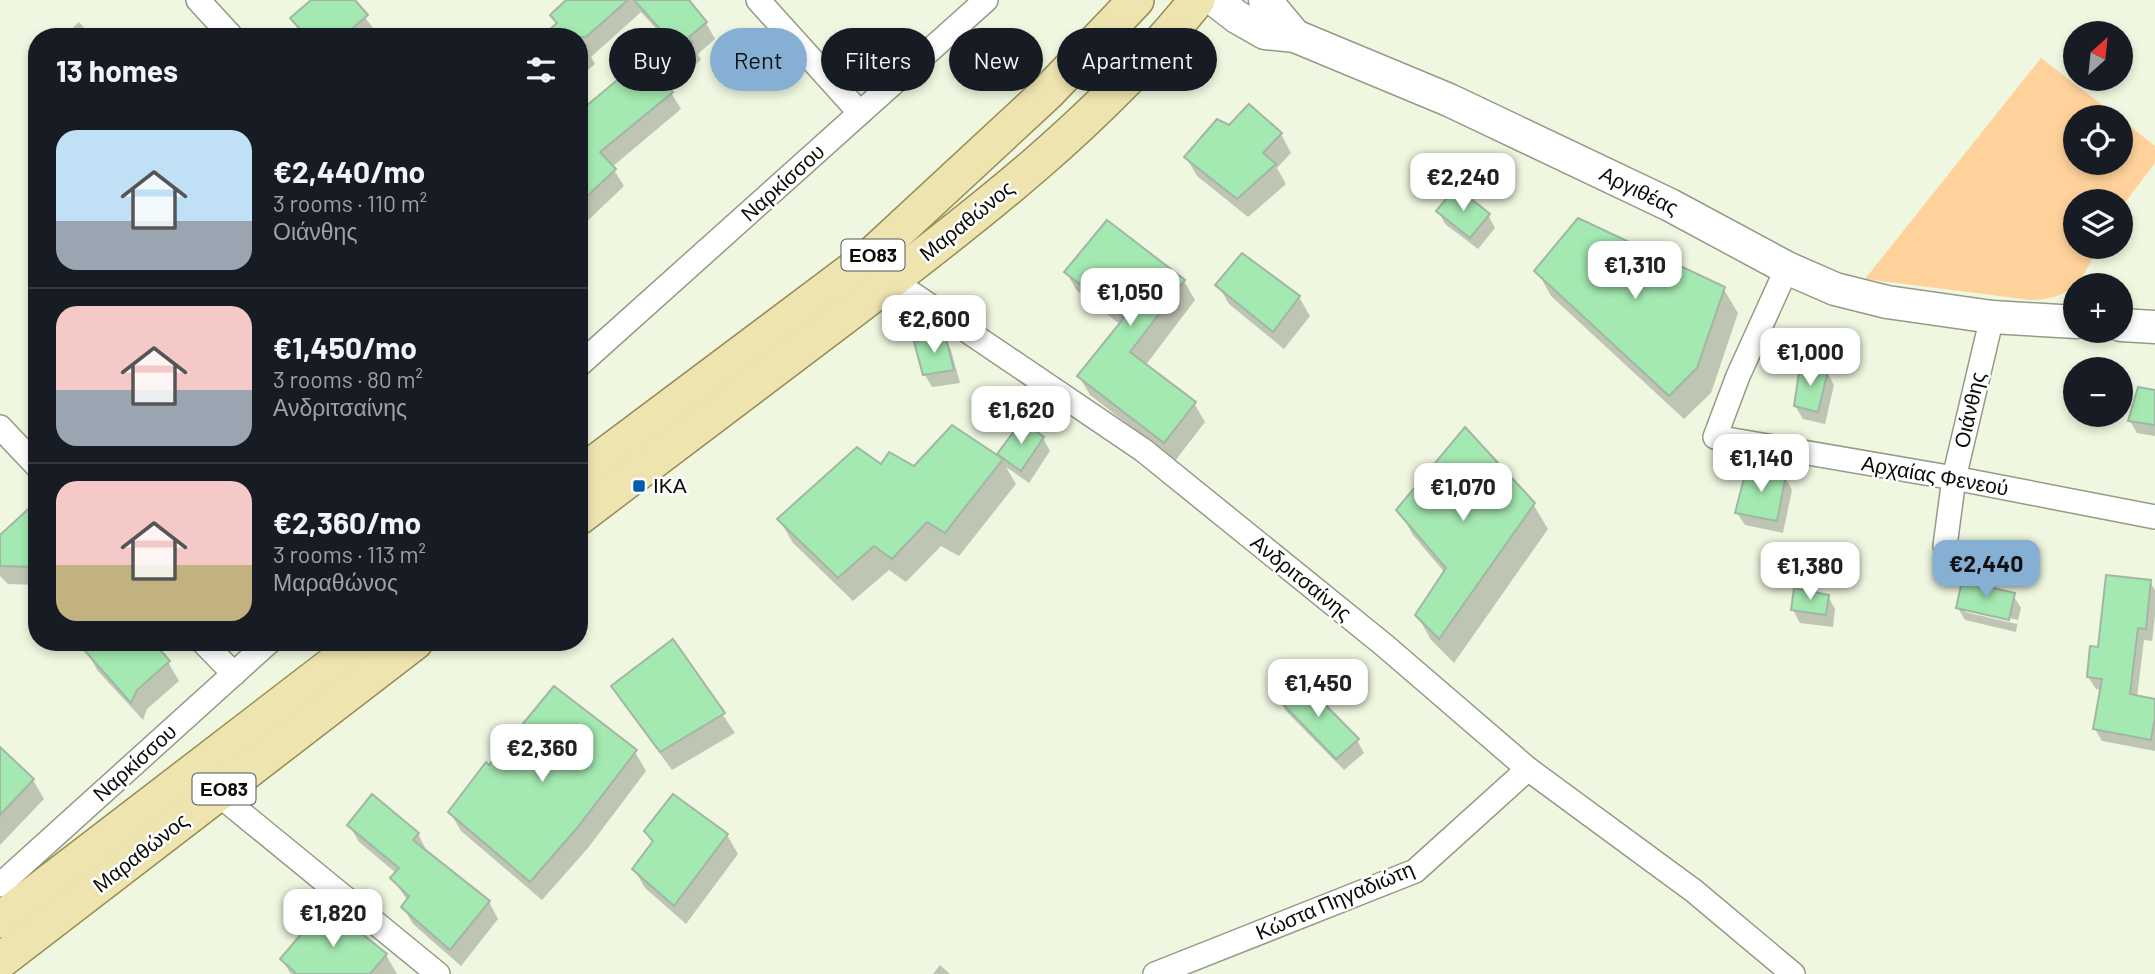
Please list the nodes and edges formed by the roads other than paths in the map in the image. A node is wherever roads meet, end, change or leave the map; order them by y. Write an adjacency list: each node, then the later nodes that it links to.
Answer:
1 (198, 0): 8 (street)
2 (758, 0): 10 (street)
3 (986, 0): 10 (street, Ναρκίσσου)
4 (1136, 0): 20 (main road, Μαραθώνος / ΕΟ83)
5 (1197, 0): 12 (main road, Μαραθώνος / ΕΟ83)
6 (1215, 0): 9 (street)
7 (1265, 0): 9 (street)
8 (224, 28)
9 (1295, 36): 11 (street, Αργιθέας)
10 (860, 113): 17 (street, Ναρκίσσου)
11 (1787, 268): 13 (street, Αργιθέας); 21 (street, Αρχαίας Φενεού)
12 (892, 280): 22 (main road, Μαραθώνος / ΕΟ83); 30 (street, Ανδριτσαίνης)
13 (1992, 317): 14 (street, Αργιθέας); 21 (street, Οιάνθης)
14 (2063, 321)
15 (2133, 326): 16 (street)
16 (2155, 327)
17 (588, 357)
18 (0, 427): 19 (street)
19 (28, 457)
20 (588, 468)
21 (1954, 478): 23 (street, Αρχαίας Φενεού); 24 (street, Οιάνθης)
22 (588, 510)
23 (2155, 517)
24 (1945, 546)
25 (212, 651): 29 (street)
26 (259, 651): 29 (street, Ναρκίσσου)
27 (350, 651): 33 (main road, Μαραθώνος / ΕΟ83)
28 (403, 651): 31 (main road, Μαραθώνος / ΕΟ83)
29 (234, 674): 32 (street, Ναρκίσσου)
30 (1528, 769): 36 (street, Κώστα Πηγαδιώτη); 37 (street, Ανδριτσαίνης)
31 (218, 794): 34 (main road, Μαραθώνος / ΕΟ83); 35 (street)
32 (0, 885)
33 (0, 920)
34 (0, 961)
35 (438, 974)
36 (1155, 974)
37 (1793, 974)

